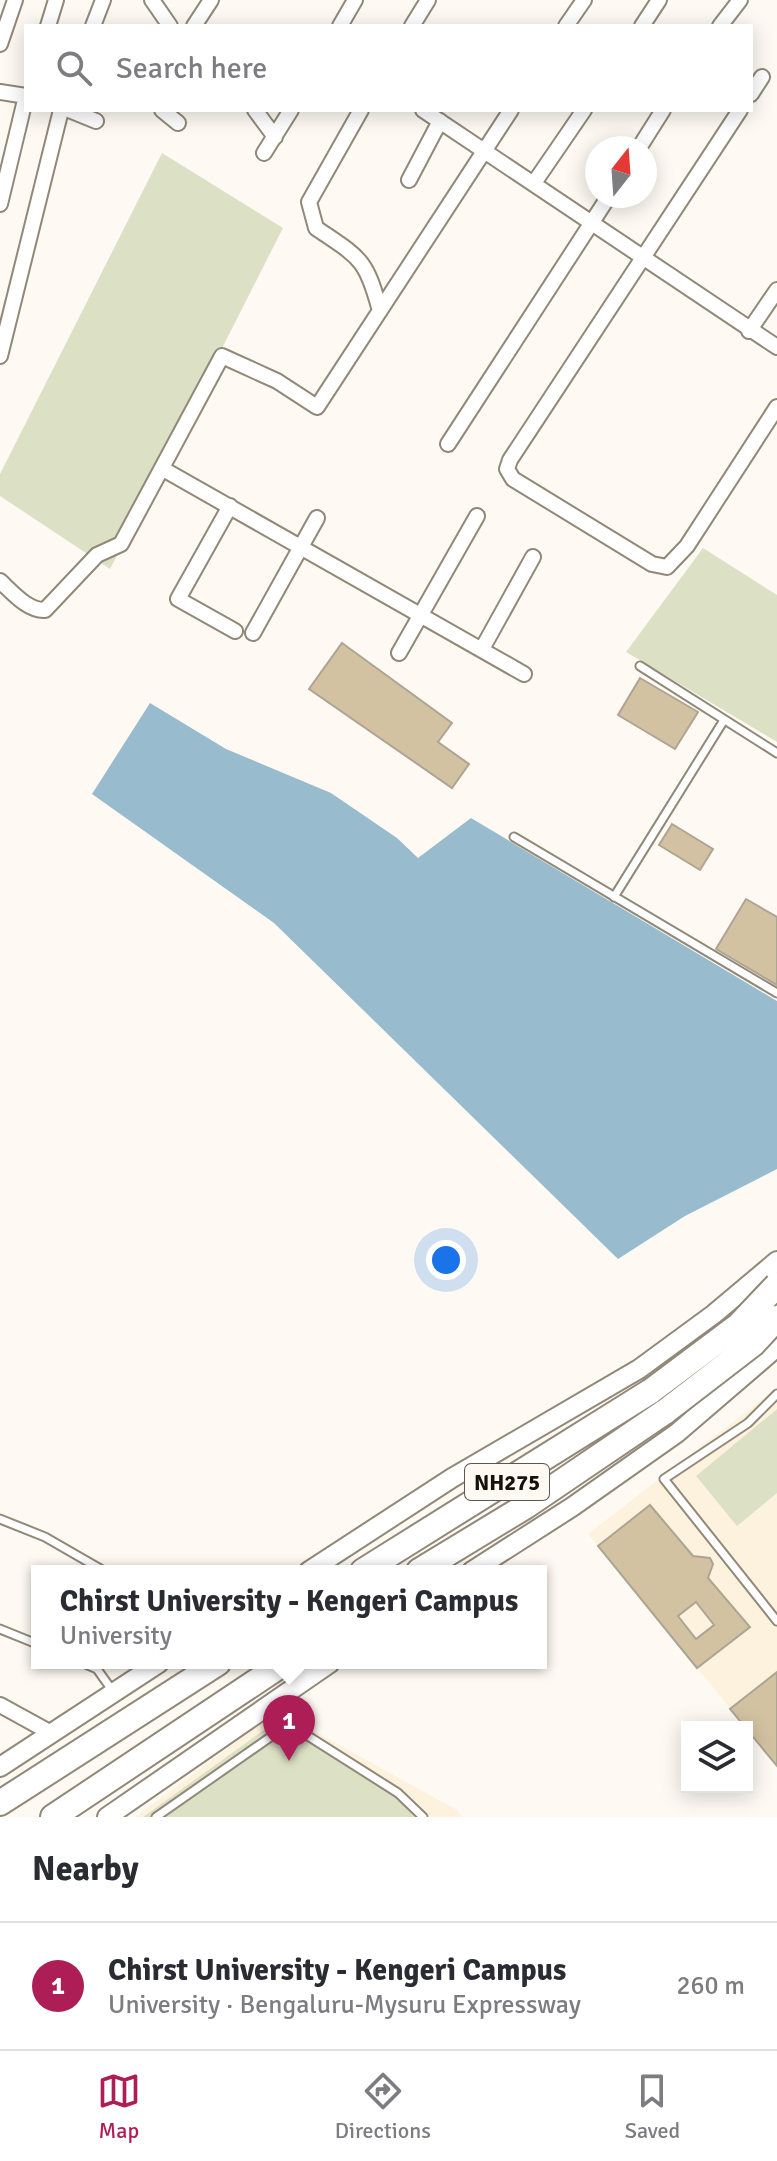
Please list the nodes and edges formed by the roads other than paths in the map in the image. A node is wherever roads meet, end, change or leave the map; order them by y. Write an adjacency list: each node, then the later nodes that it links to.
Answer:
1 (15, 0): 20 (street)
2 (56, 0): 11 (street)
3 (103, 0): 12 (street)
4 (152, 0): 13 (street)
5 (211, 0): 14 (street)
6 (355, 0): 15 (street)
7 (428, 0): 16 (street)
8 (584, 0): 17 (street)
9 (659, 0): 18 (street)
10 (740, 0): 19 (street)
11 (49, 24)
12 (94, 24)
13 (169, 24)
14 (195, 24)
15 (341, 24)
16 (413, 24)
17 (567, 24)
18 (643, 24)
19 (722, 24)
20 (0, 44)
21 (762, 77): 22 (street)
22 (753, 91)
23 (0, 92): 24 (street)
24 (24, 96)
25 (24, 104): 46 (street)
26 (61, 112): 54 (street)
27 (74, 112): 37 (street)
28 (164, 112): 39 (street)
29 (256, 112): 41 (street)
30 (290, 112): 41 (street)
31 (360, 112): 51 (street)
32 (426, 112): 38 (street)
33 (510, 112): 42 (street)
34 (583, 112): 45 (street)
35 (662, 112): 40 (street)
36 (739, 112): 49 (street)
37 (96, 121)
38 (440, 121): 42 (street); 44 (street)
39 (178, 123)
40 (647, 136)
41 (275, 137): 43 (street)
42 (485, 149): 45 (street); 51 (street)
43 (264, 153)
44 (409, 180)
45 (534, 183): 48 (street)
46 (0, 204)
47 (602, 208): 48 (street)
48 (593, 222): 49 (street); 56 (street)
49 (644, 255): 52 (street); 55 (street)
50 (777, 290): 52 (street)
51 (380, 311): 57 (street)
52 (749, 331): 53 (street)
53 (777, 347)
54 (0, 356)
55 (777, 407)
56 (448, 444)
57 (163, 469): 58 (street); 63 (street)
58 (230, 506): 61 (street); 65 (street)
59 (477, 516): 64 (street)
60 (317, 518): 61 (street)
61 (301, 547): 64 (street); 66 (street)
62 (533, 557): 67 (street)
63 (0, 581)
64 (420, 615): 67 (street); 68 (street)
65 (235, 631)
66 (253, 633)
67 (482, 649): 70 (street)
68 (399, 653)
69 (640, 666): 71 (lane)
70 (524, 674)
71 (724, 720): 72 (lane); 74 (lane)
72 (777, 753)
73 (514, 837): 74 (lane)
74 (614, 897): 75 (lane)
75 (777, 993)
76 (777, 1261): 79 (street, NH275)
77 (777, 1285): 86 (highway, NH275, bridge)
78 (777, 1318): 87 (highway, NH275, bridge)
79 (687, 1334): 81 (street); 85 (street, NH275)
80 (777, 1347): 81 (street, NH275)
81 (736, 1383): 88 (street, NH275)
82 (777, 1394): 89 (lane)
83 (0, 1519): 84 (lane)
84 (94, 1565)
85 (318, 1565)
86 (373, 1565)
87 (429, 1565)
88 (481, 1565)
89 (777, 1621)
90 (0, 1629): 91 (lane)
91 (31, 1642)
92 (97, 1669): 97 (lane)
93 (149, 1669): 97 (street)
94 (209, 1669): 103 (highway)
95 (275, 1669): 104 (highway)
96 (321, 1669): 99 (street)
97 (113, 1691): 101 (street)
98 (0, 1705): 101 (street)
99 (264, 1708): 100 (lane); 105 (street)
100 (289, 1724): 106 (lane); 107 (lane)
101 (51, 1733): 102 (street)
102 (0, 1767)
103 (0, 1803)
104 (53, 1817)
105 (107, 1817)
106 (156, 1817)
107 (423, 1817)

